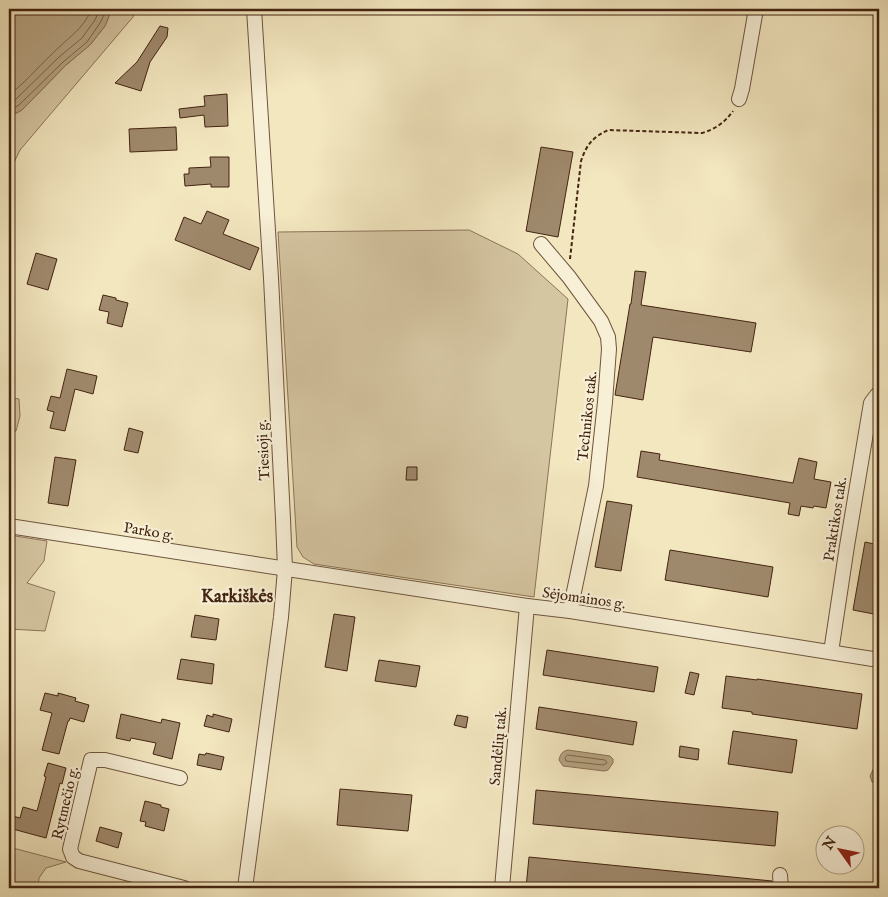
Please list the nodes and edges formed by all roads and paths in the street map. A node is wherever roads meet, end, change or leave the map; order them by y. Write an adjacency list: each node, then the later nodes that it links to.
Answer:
1 (254, 9): 8 (street, Tiesioji g.)
2 (756, 9): 3 (street)
3 (739, 99): 5 (path)
4 (541, 244): 5 (street, Technikos tak.)
5 (569, 277): 10 (street, Technikos tak.)
6 (879, 395): 11 (street, Praktikos tak.)
7 (9, 526): 8 (street, Parko g.)
8 (284, 569): 9 (street, Sėjomainos g.); 15 (street, Tiesioji g.)
9 (527, 606): 10 (street, Sėjomainos g.); 16 (street, Sandėlių tak.)
10 (570, 611): 11 (street, Sėjomainos g.)
11 (831, 652): 12 (street, Sėjomainos g.)
12 (879, 660)
13 (180, 778): 14 (street, Rytmečio g.)
14 (184, 888)
15 (245, 888)
16 (502, 888)

